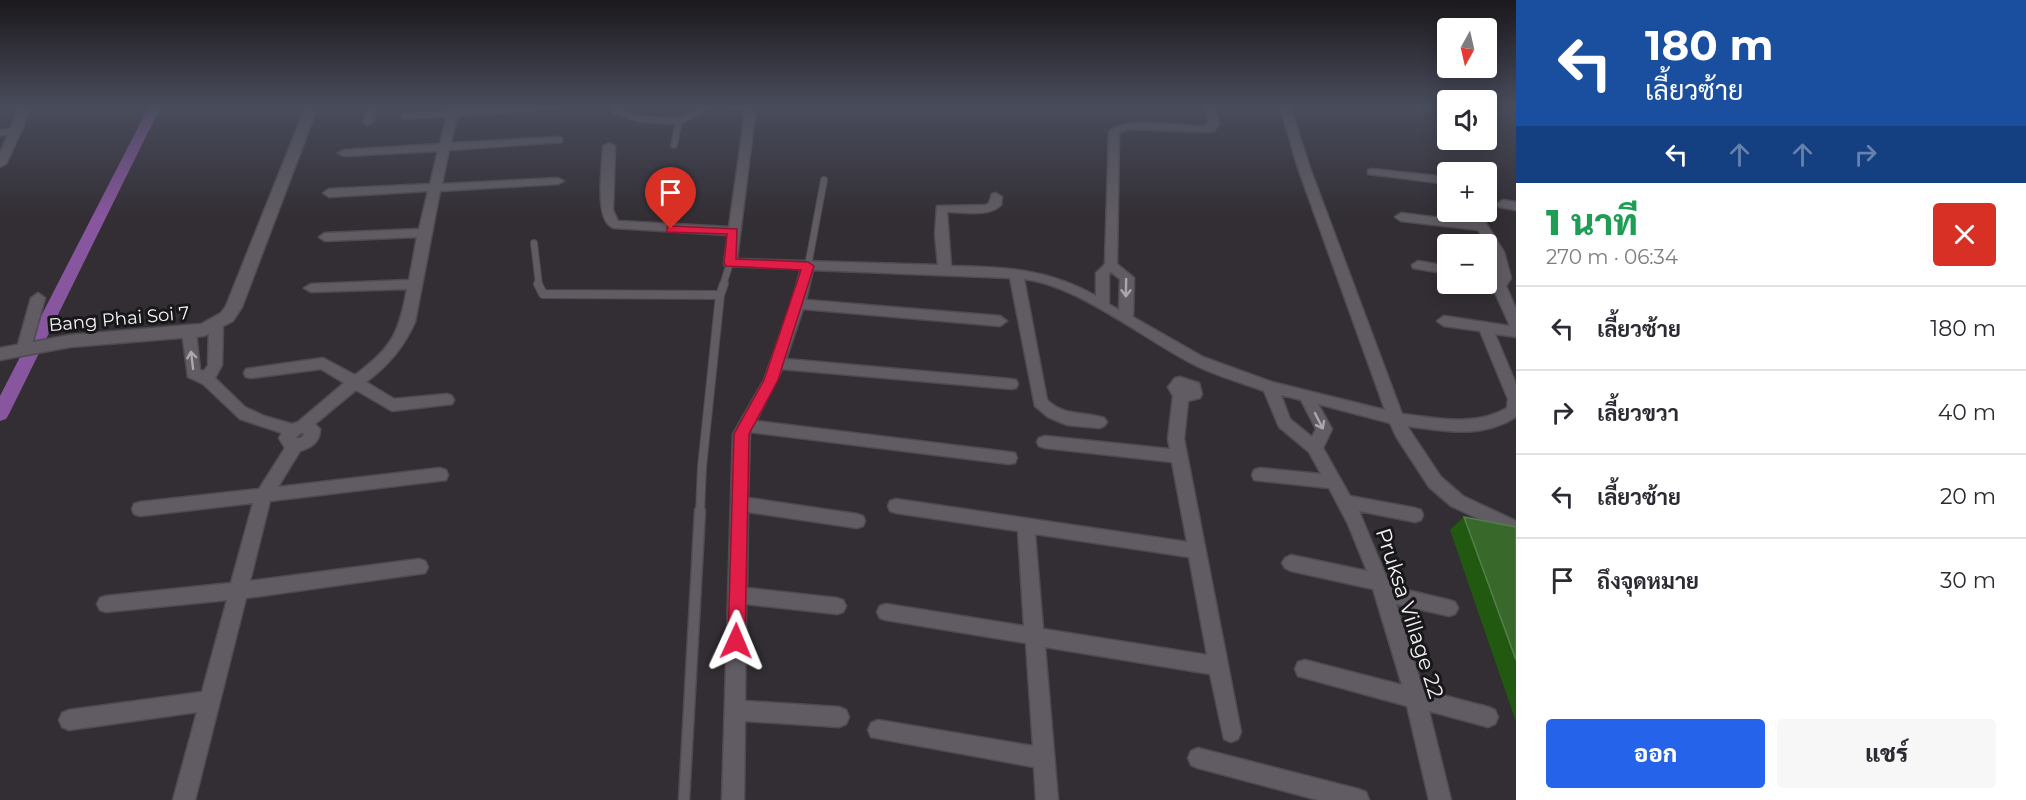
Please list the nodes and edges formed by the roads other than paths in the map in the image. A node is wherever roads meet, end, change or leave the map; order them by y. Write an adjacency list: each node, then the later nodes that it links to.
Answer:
1 (10, 143): 11 (street)
2 (298, 143): 45 (street, Bang Phai Soi 7)
3 (445, 143): 9 (street)
4 (510, 143): 9 (street)
5 (746, 143): 22 (street)
6 (1114, 143): 27 (street)
7 (1296, 143): 61 (street)
8 (609, 147): 22 (street)
9 (444, 148): 10 (street); 16 (street)
10 (344, 153)
11 (0, 164)
12 (1372, 172): 14 (street)
13 (824, 180): 29 (lane)
14 (1437, 180)
15 (558, 181): 16 (street)
16 (435, 188): 17 (street); 23 (street)
17 (329, 193)
18 (996, 197): 31 (street)
19 (1401, 217): 21 (street)
20 (1479, 222): 21 (street)
21 (1482, 227): 34 (street)
22 (733, 231): 26 (street)
23 (424, 233): 24 (street); 35 (street)
24 (325, 237)
25 (534, 243): 38 (lane)
26 (730, 263): 29 (street); 38 (lane)
27 (1111, 265): 41 (street); 42 (street, one-way to 42)
28 (1418, 265): 30 (street)
29 (808, 266): 31 (street); 40 (street)
30 (1437, 268)
31 (945, 271): 32 (street)
32 (1016, 274): 41 (street); 62 (street)
33 (1497, 280): 34 (street)
34 (1502, 282): 37 (street); 46 (street)
35 (414, 284): 36 (street); 56 (street)
36 (311, 288)
37 (1516, 290)
38 (720, 295): 105 (lane)
39 (39, 298): 50 (street)
40 (798, 304): 43 (street); 53 (street)
41 (1102, 306): 42 (street)
42 (1126, 319): 52 (street)
43 (1000, 321)
44 (1444, 321): 47 (street)
45 (216, 324): 48 (street, Bang Phai Soi 7); 55 (street)
46 (1516, 324)
47 (1485, 327): 49 (street); 61 (street)
48 (189, 332): 50 (street, Bang Phai Soi 7); 55 (street, one-way to 48)
49 (1516, 332)
50 (33, 346): 51 (street, Bang Phai Soi 7)
51 (0, 354)
52 (1198, 361): 58 (street); 67 (street)
53 (777, 363): 57 (street); 63 (street)
54 (251, 373): 56 (street)
55 (207, 378): 64 (street)
56 (356, 382): 60 (street); 64 (street)
57 (1011, 384)
58 (1270, 387): 59 (street); 66 (street)
59 (1305, 394): 61 (street); 66 (street, one-way to 66)
60 (447, 400)
61 (1395, 419): 80 (street)
62 (1100, 422)
63 (746, 426): 68 (street); 74 (street)
64 (297, 434): 72 (street)
65 (1045, 442): 67 (street)
66 (1315, 448): 71 (street, Pruksa Village 22)
67 (1179, 456): 81 (street)
68 (1009, 458)
69 (440, 475): 72 (street)
70 (1260, 475): 71 (street)
71 (1335, 482): 73 (street, Pruksa Village 22)
72 (263, 496): 76 (street); 85 (street)
73 (1346, 502): 77 (street); 84 (street, Pruksa Village 22)
74 (740, 504): 78 (street); 86 (street)
75 (896, 506): 79 (street)
76 (140, 509)
77 (1415, 515)
78 (857, 521)
79 (1026, 524): 81 (street); 91 (street)
80 (1516, 530)
81 (1197, 551): 92 (street)
82 (1291, 563): 84 (street)
83 (419, 567): 85 (street)
84 (1381, 587): 89 (street); 94 (street, Pruksa Village 22)
85 (237, 591): 87 (street); 95 (street)
86 (738, 595): 88 (street); 96 (street)
87 (106, 604)
88 (837, 606)
89 (1449, 608)
90 (886, 612): 91 (street)
91 (1034, 634): 92 (street); 102 (street)
92 (1219, 666): 101 (street)
93 (1305, 669): 94 (street)
94 (1415, 696): 98 (street); 109 (street, Pruksa Village 22)
95 (209, 701): 99 (street); 104 (street)
96 (735, 710): 97 (street); 106 (street)
97 (839, 717)
98 (1488, 717)
99 (69, 720)
100 (878, 730): 102 (street)
101 (1231, 732)
102 (1044, 758): 107 (street)
103 (1198, 758): 108 (street)
104 (184, 800)
105 (684, 800)
106 (733, 800)
107 (1047, 800)
108 (1358, 800)
109 (1440, 800)

